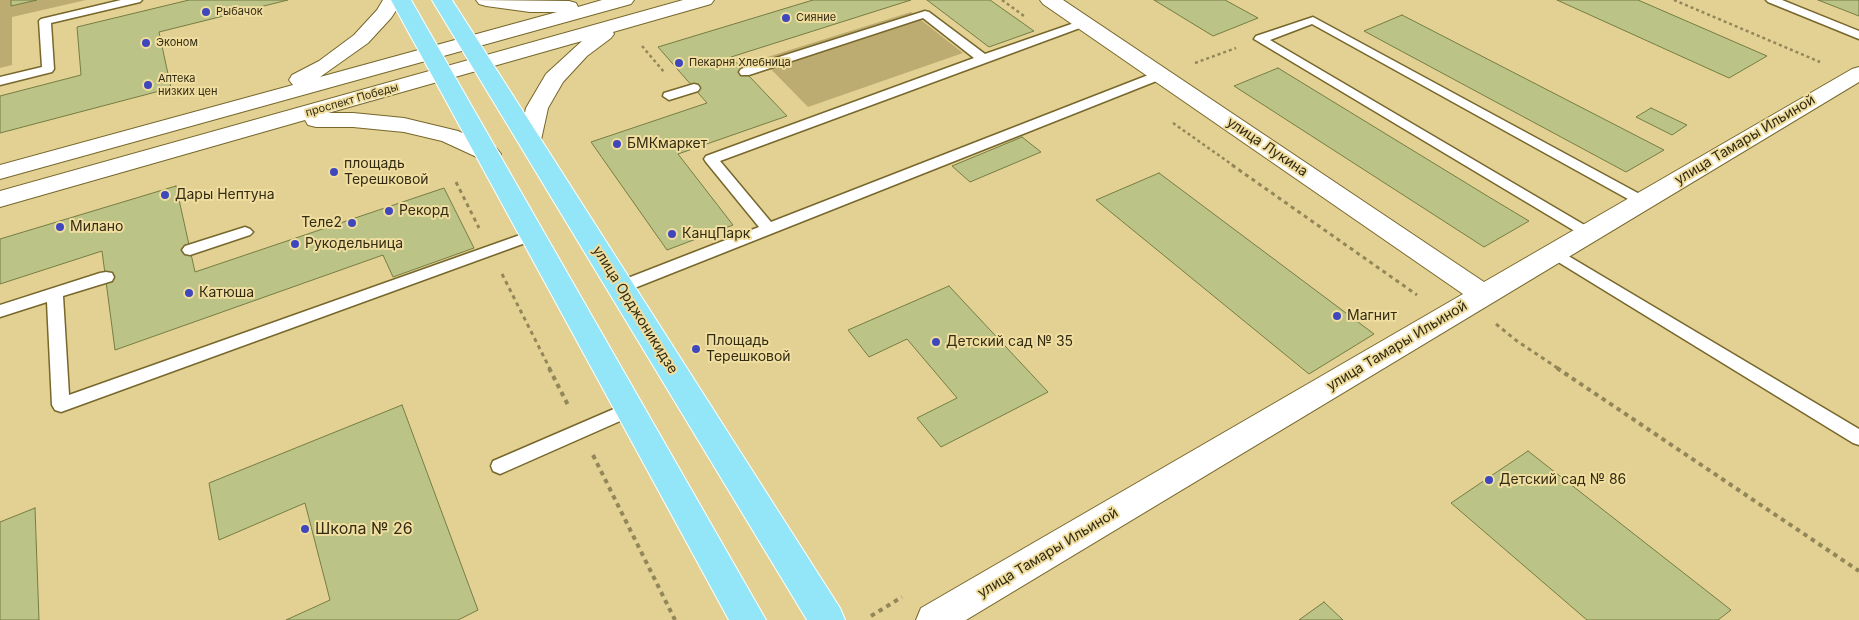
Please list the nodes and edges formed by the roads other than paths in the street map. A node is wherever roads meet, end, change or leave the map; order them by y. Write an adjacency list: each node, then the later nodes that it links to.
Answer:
1 (136, 0): 21 (lane)
2 (392, 0): 22 (main road)
3 (401, 0): 14 (main road)
4 (442, 0): 13 (main road, улица Орджоникидзе)
5 (486, 0): 9 (main road)
6 (704, 0): 10 (main road, проспект Победы)
7 (1050, 0): 11 (main road, улица Лукина)
8 (1772, 0): 12 (lane)
9 (616, 2): 13 (main road, проспект Победы)
10 (623, 23): 16 (main road, проспект Победы); 24 (main road)
11 (1084, 24): 15 (lane); 20 (main road, улица Лукина)
12 (1859, 35)
13 (470, 42): 14 (main road, проспект Победы); 16 (main road, улица Орджоникидзе)
14 (432, 53): 18 (main road); 22 (main road, проспект Победы)
15 (983, 59): 17 (lane); 29 (lane)
16 (482, 63): 18 (main road, проспект Победы); 24 (main road, улица Орджоникидзе)
17 (745, 72)
18 (444, 74): 23 (main road, проспект Победы); 25 (main road)
19 (1856, 74): 28 (main road, улица Тамары Ильиной)
20 (1160, 75): 29 (lane); 38 (main road, улица Лукина)
21 (0, 81)
22 (254, 102): 26 (main road, проспект Победы)
23 (268, 124): 25 (main road); 27 (main road, проспект Победы)
24 (530, 140): 36 (main road, улица Орджоникидзе)
25 (488, 154): 32 (main road)
26 (0, 172)
27 (0, 199)
28 (1642, 201): 31 (main road, улица Тамары Ильиной); 31 (lane)
29 (769, 229): 36 (lane)
30 (245, 232): 33 (lane)
31 (1588, 233): 34 (main road, улица Тамары Ильиной)
32 (534, 236): 37 (lane); 40 (main road)
33 (190, 250)
34 (1554, 253): 38 (main road, улица Тамары Ильиной); 41 (lane)
35 (106, 277): 37 (lane)
36 (621, 287): 44 (main road, улица Орджоникидзе)
37 (55, 294): 39 (lane)
38 (1484, 295): 45 (main road, улица Тамары Ильиной)
39 (0, 311)
40 (630, 409): 42 (lane); 43 (main road)
41 (1859, 438)
42 (500, 466)
43 (748, 620)
44 (828, 620)
45 (934, 620)

